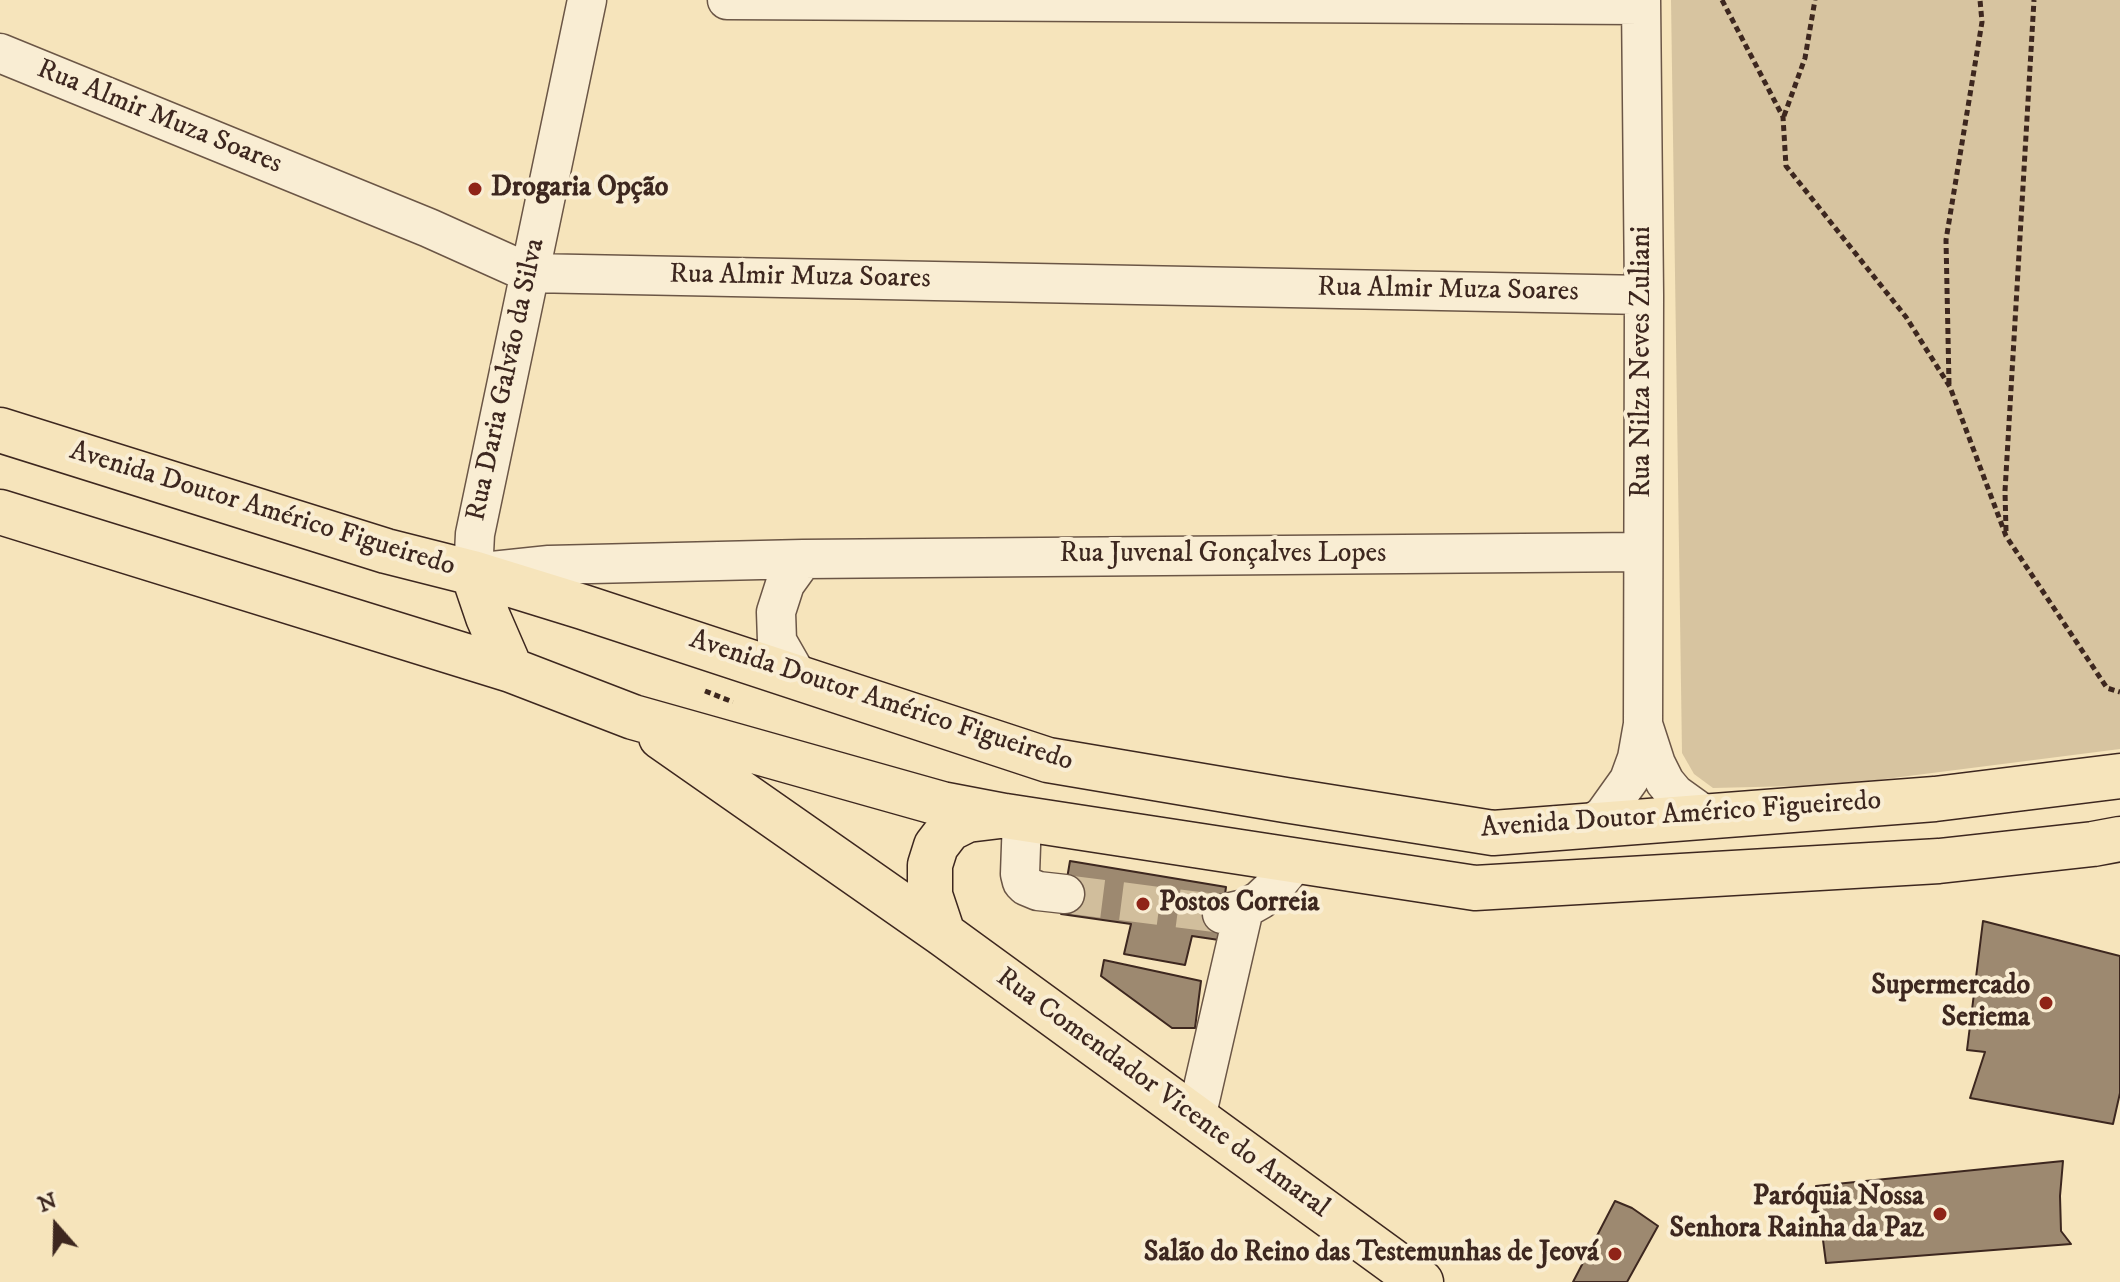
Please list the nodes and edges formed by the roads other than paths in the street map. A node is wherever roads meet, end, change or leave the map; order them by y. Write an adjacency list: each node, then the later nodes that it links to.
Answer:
1 (587, 0): 5 (street, Rua Daria Galvão da Silva)
2 (727, 0): 3 (street)
3 (1641, 3): 6 (street, Rua Nilza Neves Zuliani)
4 (0, 53): 5 (street, Rua Almir Muza Soares)
5 (529, 273): 6 (street, Rua Almir Muza Soares); 11 (street, Rua Daria Galvão da Silva)
6 (1644, 295): 9 (street, Rua Nilza Neves Zuliani)
7 (0, 430): 11 (main road, Avenida Doutor Américo Figueiredo)
8 (0, 512): 12 (main road, Avenida Doutor Américo Figueiredo)
9 (1643, 552): 10 (street, Rua Juvenal Gonçalves Lopes); 15 (street, Rua Nilza Neves Zuliani)
10 (803, 559): 11 (street, Rua Juvenal Gonçalves Lopes); 13 (street)
11 (473, 573): 12 (main road); 13 (main road, Avenida Doutor Américo Figueiredo)
12 (511, 670): 14 (main road, Avenida Doutor Américo Figueiredo)
13 (797, 676): 19 (main road, Avenida Doutor Américo Figueiredo)
14 (633, 717): 17 (main road, Avenida Doutor Américo Figueiredo); 23 (main road, Rua Comendador Vicente do Amaral)
15 (1643, 724): 18 (street, Rua Nilza Neves Zuliani); 19 (street, Rua Nilza Neves Zuliani)
16 (2120, 776): 18 (main road, Avenida Doutor Américo Figueiredo)
17 (1014, 817): 21 (main road, Avenida Doutor Américo Figueiredo); 22 (street); 23 (main road)
18 (1707, 817): 19 (main road, Avenida Doutor Américo Figueiredo)
19 (1589, 826)
20 (2120, 839): 21 (main road, Avenida Doutor Américo Figueiredo)
21 (1297, 860): 24 (street)
22 (1065, 894)
23 (943, 934): 24 (main road, Rua Comendador Vicente do Amaral)
24 (1196, 1118): 25 (main road, Rua Comendador Vicente do Amaral)
25 (1421, 1282)

